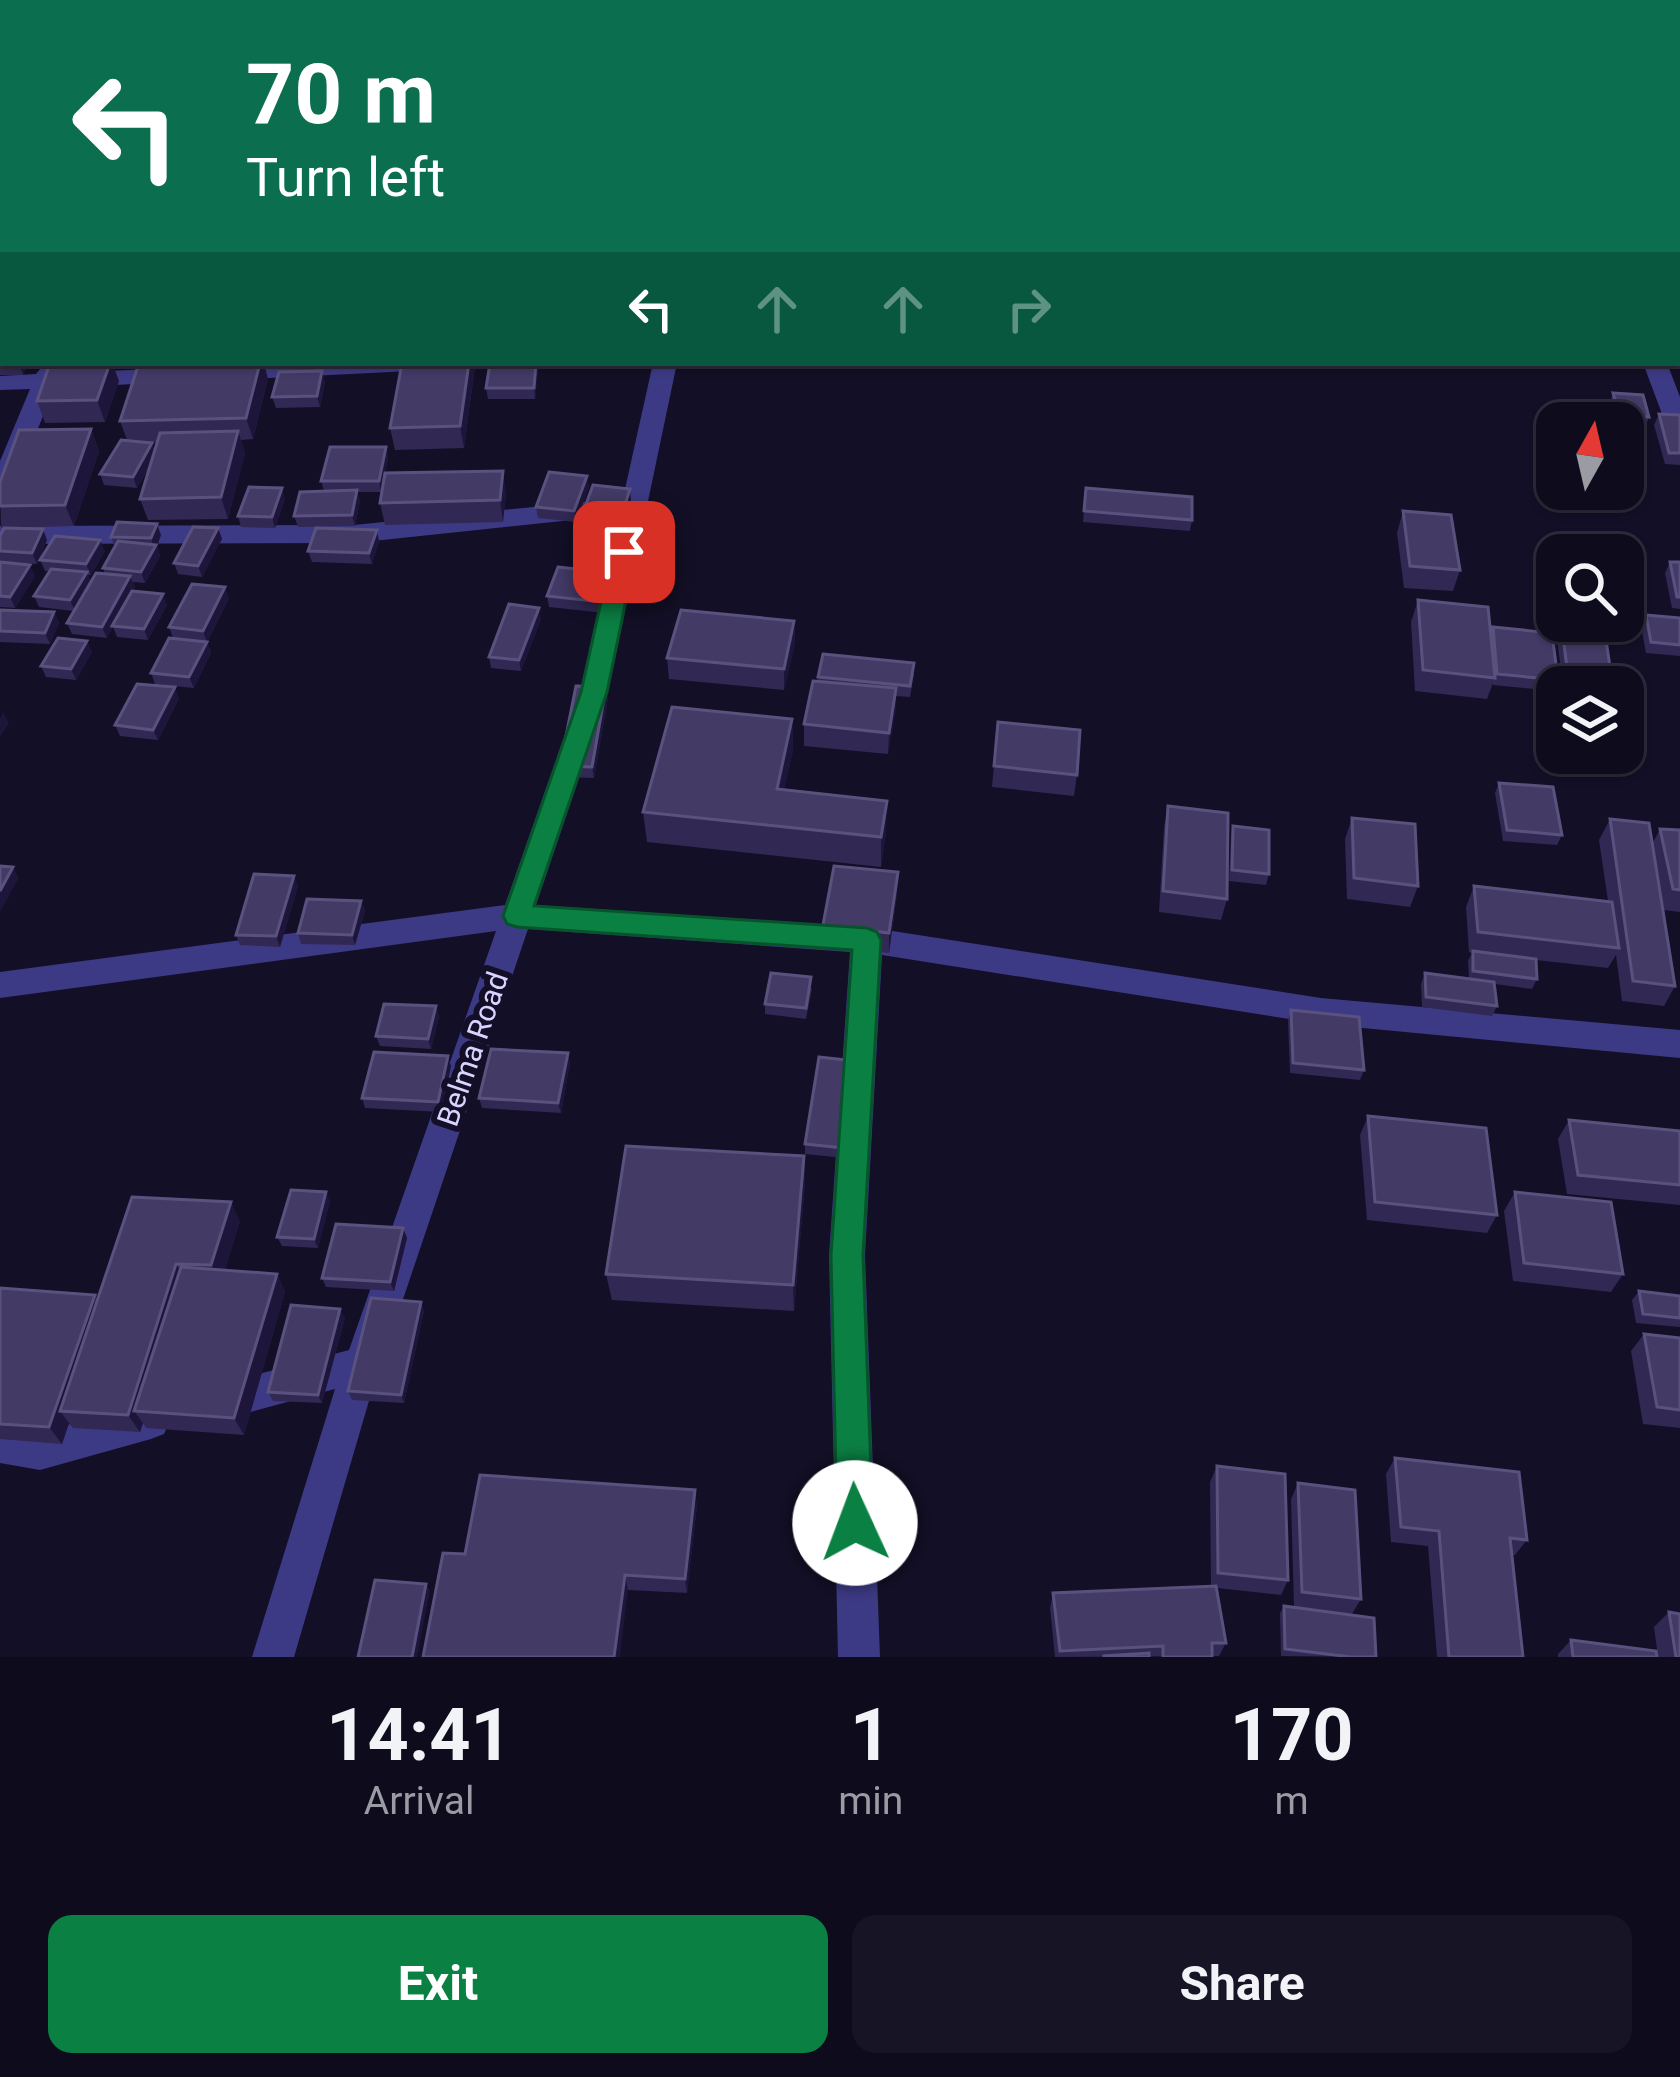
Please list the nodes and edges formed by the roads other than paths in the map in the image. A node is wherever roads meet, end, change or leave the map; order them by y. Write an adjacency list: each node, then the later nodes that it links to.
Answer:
1 (303, 366): 4 (street)
2 (664, 366): 9 (street, Belma Road)
3 (1656, 366): 6 (street)
4 (48, 372): 5 (street); 7 (street)
5 (0, 383)
6 (1680, 430)
7 (9, 446): 8 (street)
8 (0, 492)
9 (634, 506): 10 (street); 11 (street, Belma Road)
10 (0, 535)
11 (517, 916): 12 (street); 13 (street); 15 (street, Belma Road)
12 (867, 940): 14 (street); 18 (street)
13 (0, 985)
14 (1680, 1044)
15 (365, 1363): 16 (street); 17 (street, Belma Road)
16 (0, 1444)
17 (273, 1657)
18 (859, 1657)

